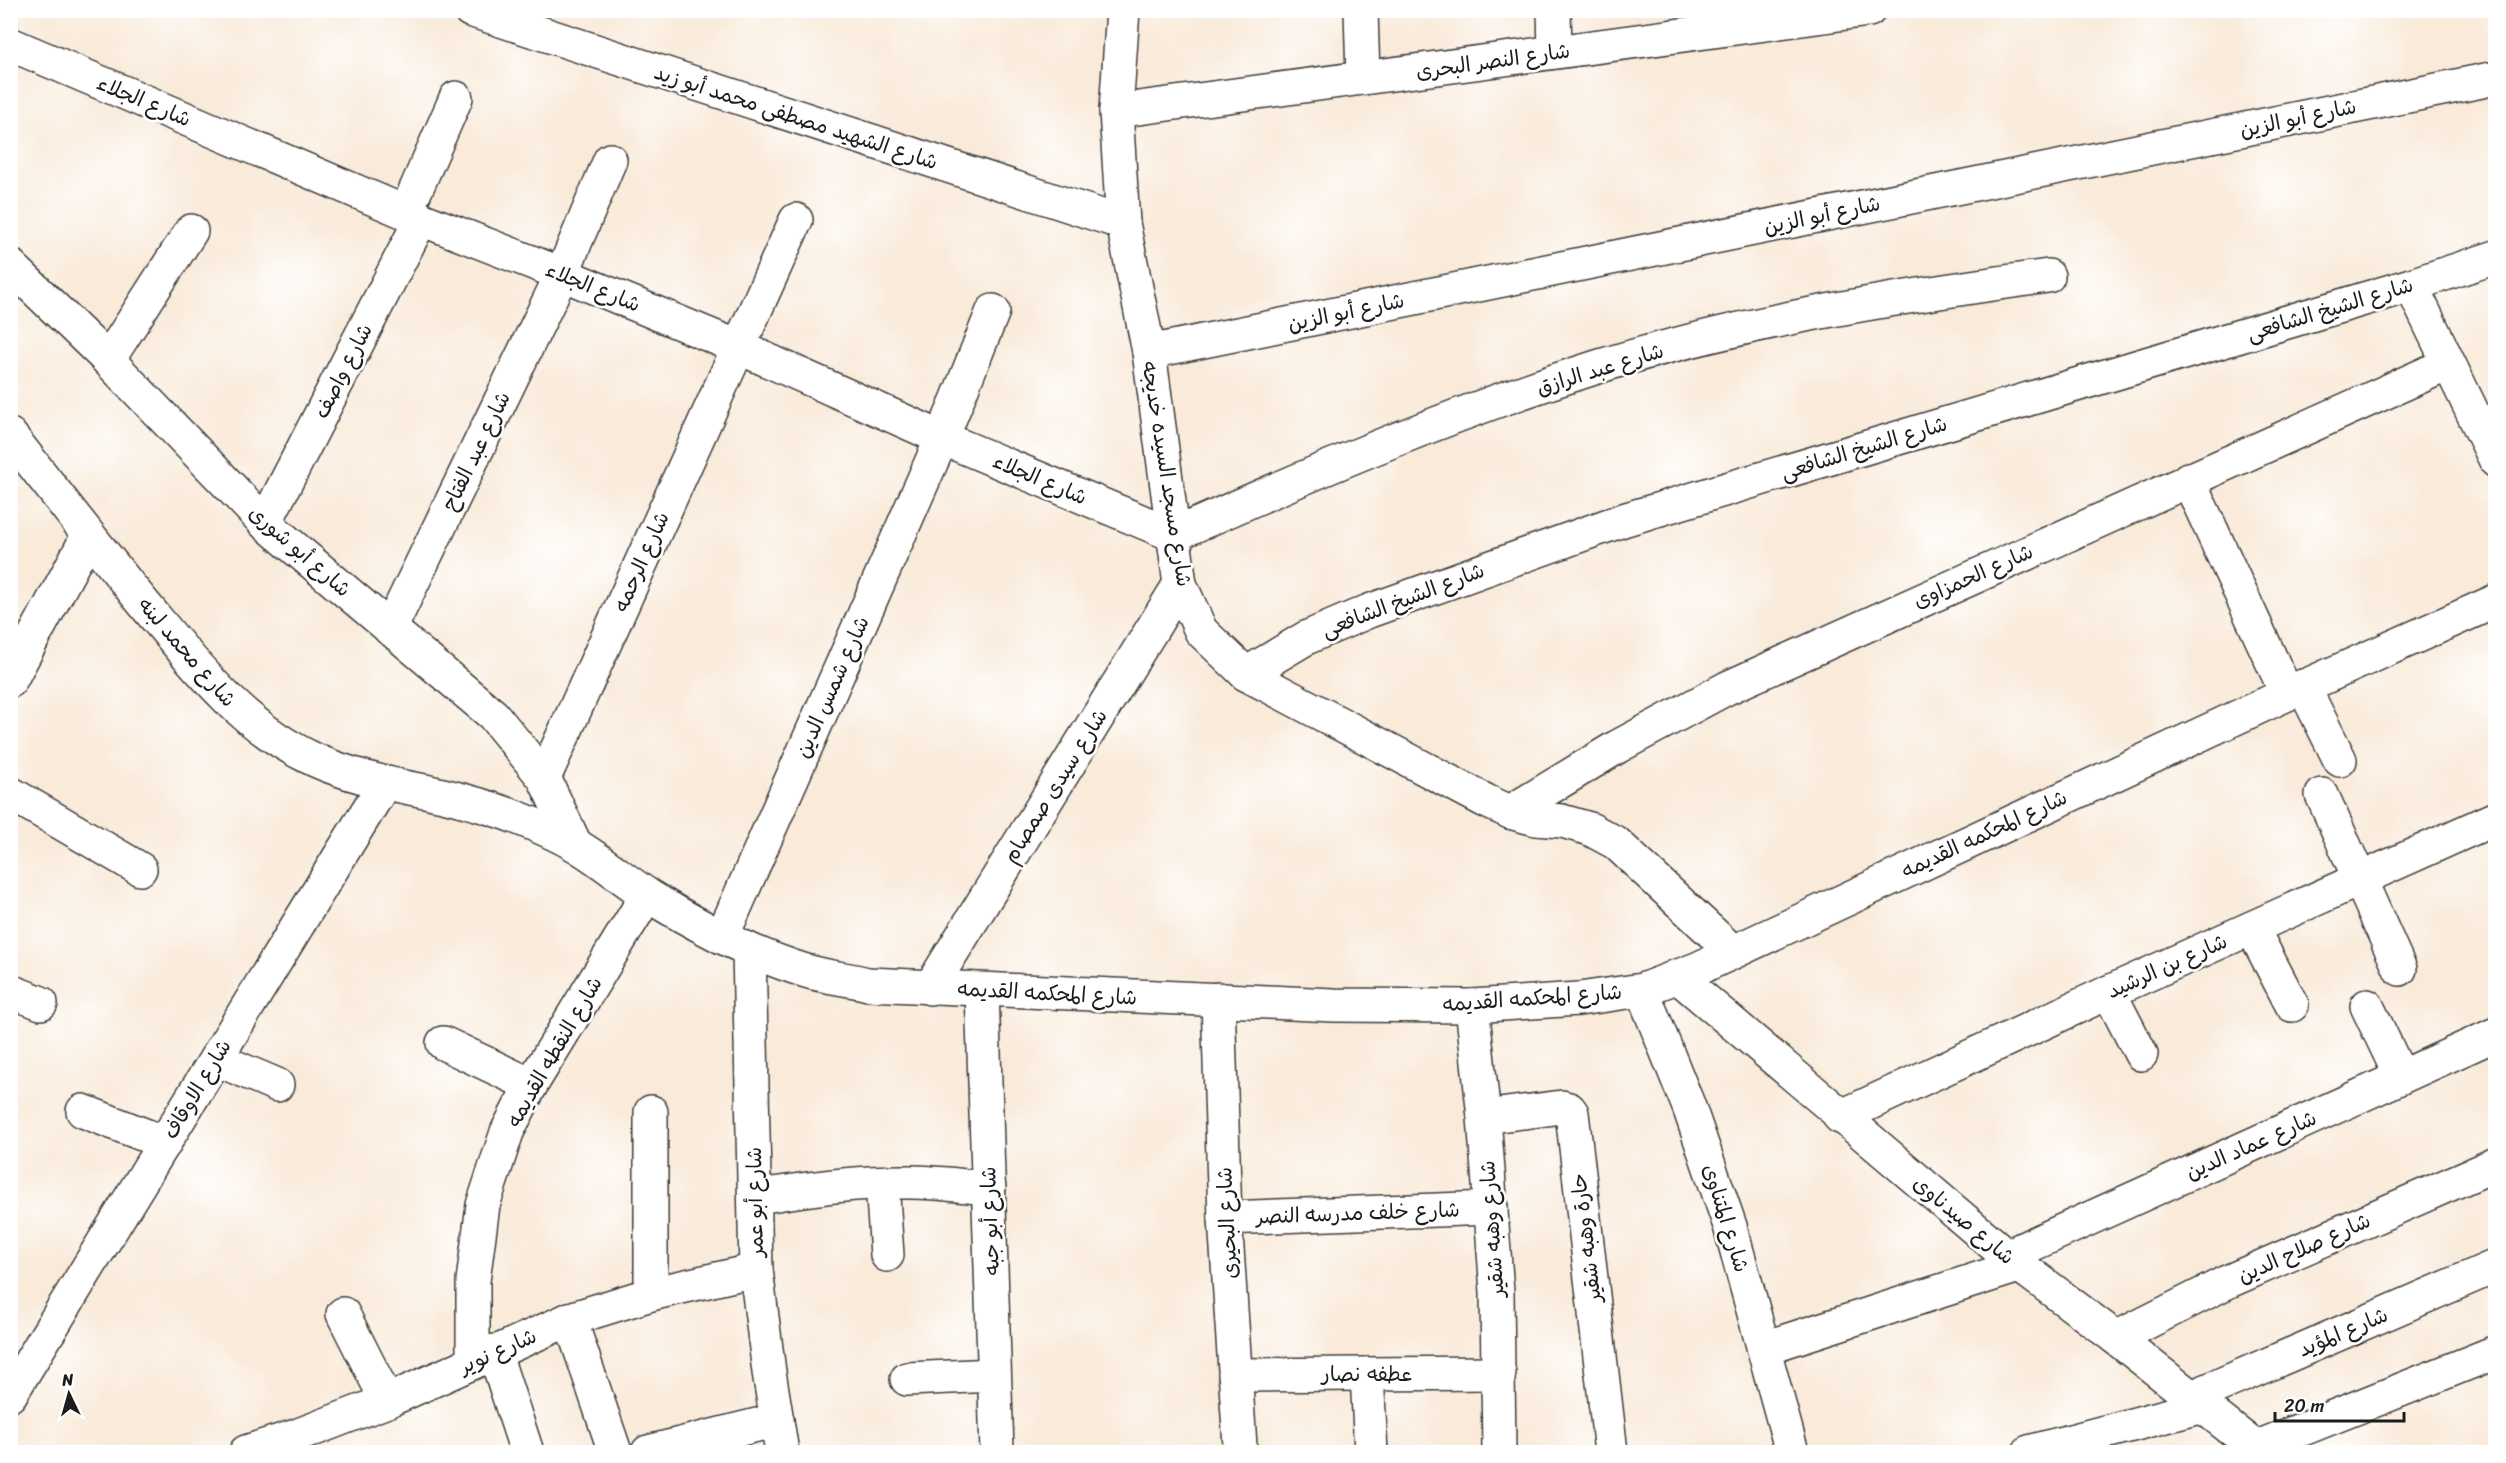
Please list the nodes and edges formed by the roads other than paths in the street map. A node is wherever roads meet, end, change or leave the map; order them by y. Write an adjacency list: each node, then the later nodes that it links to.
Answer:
1 (470, 10): 16 (street, شارع الشهيد مصطفى محمد أبو زيد)
2 (1123, 10): 12 (street, شارع مسجد السيده خديجه)
3 (1361, 10): 9 (street)
4 (1554, 10): 8 (street)
5 (1869, 10): 6 (street, شارع النصر البحرى)
6 (1726, 20): 8 (street, شارع النصر البحرى)
7 (10, 44): 14 (street, شارع الجلاء)
8 (1555, 52): 9 (street, شارع النصر البحرى)
9 (1363, 78): 12 (street, شارع النصر البحرى)
10 (2496, 78): 25 (street, شارع أبو الزين)
11 (456, 98): 14 (street, شارع واصف)
12 (1116, 111): 16 (street, شارع مسجد السيده خديجه)
13 (610, 160): 20 (street, شارع عبد الفتاح)
14 (414, 216): 20 (street, شارع الجلاء); 32 (street, شارع واصف)
15 (796, 220): 24 (street, شارع الرحمه)
16 (1123, 223): 25 (street, شارع مسجد السيده خديجه)
17 (191, 231): 26 (street)
18 (2496, 257): 22 (street, شارع الشيخ الشافعى)
19 (10, 265): 26 (street, شارع أبو شورى)
20 (562, 274): 24 (street, شارع الجلاء); 37 (street, شارع عبد الفتاح)
21 (2048, 276): 33 (street, شارع عبد الرازق)
22 (2411, 285): 27 (street); 38 (street, شارع الشيخ الشافعى)
23 (993, 311): 29 (street, شارع شمس الدين)
24 (738, 347): 29 (street, شارع الجلاء); 42 (street, شارع الرحمه)
25 (1149, 352): 33 (street, شارع مسجد السيده خديجه)
26 (108, 360): 32 (street, شارع أبو شورى)
27 (2448, 364): 30 (street); 31 (street, شارع الحمزاوى)
28 (10, 435): 34 (street, شارع محمد لبنه)
29 (942, 438): 33 (street, شارع الجلاء); 53 (street, شارع شمس الدين)
30 (2496, 461)
31 (2188, 479): 40 (street); 46 (street, شارع الحمزاوى)
32 (265, 523): 37 (street, شارع أبو شورى)
33 (1174, 535): 35 (street, شارع مسجد السيده خديجه)
34 (88, 536): 39 (street); 43 (street, شارع محمد لبنه)
35 (1180, 584): 38 (street, شارع مسجد السيده خديجه); 57 (street, شارع سيدى صمصام)
36 (2496, 601): 40 (street, شارع المحكمه القديمه)
37 (390, 629): 42 (street, شارع أبو شورى)
38 (1246, 674): 46 (street, شارع مسجد السيده خديجه)
39 (10, 681)
40 (2295, 690): 41 (street); 54 (street, شارع المحكمه القديمه)
41 (2340, 760)
42 (544, 778): 48 (street, شارع أبو شورى)
43 (384, 784): 48 (street, شارع محمد لبنه); 70 (street, شارع الاوقاف)
44 (10, 793): 49 (street)
45 (2322, 795): 50 (street)
46 (1510, 812): 54 (street, شارع مسجد السيده خديجه)
47 (2496, 818): 50 (street, شارع بن الرشيد)
48 (575, 844): 51 (street, شارع محمد لبنه)
49 (140, 868)
50 (2359, 879): 52 (street, شارع بن الرشيد); 55 (street)
51 (648, 895): 53 (street, شارع المحكمه القديمه); 73 (street, شارع النقطه القديمه)
52 (2252, 928): 61 (street, شارع بن الرشيد); 64 (street)
53 (735, 944): 57 (street, شارع المحكمه القديمه); 82 (street, شارع أبو عمر)
54 (1732, 951): 56 (street, شارع المحكمه القديمه)
55 (2400, 969)
56 (1677, 976): 59 (street, شارع المحكمه القديمه); 76 (street, شارع صيدناوى)
57 (930, 988): 58 (street, شارع المحكمه القديمه)
58 (982, 990): 62 (street, شارع المحكمه القديمه); 81 (street, شارع أبو جبه)
59 (1642, 990): 65 (street, شارع المحكمه القديمه); 93 (street, شارع المتناوى)
60 (10, 992): 63 (street)
61 (2109, 992): 69 (street); 76 (street, شارع بن الرشيد)
62 (1218, 999): 65 (street, شارع المحكمه القديمه); 84 (street, شارع البحيرى)
63 (41, 1003)
64 (2292, 1005)
65 (1472, 1006): 77 (street, شارع وهبه شقير)
66 (2367, 1006): 71 (street)
67 (2496, 1034): 71 (street, شارع عماد الدين)
68 (443, 1042): 73 (street)
69 (2141, 1054)
70 (216, 1059): 72 (street); 78 (street, شارع الاوقاف)
71 (2401, 1077): 86 (street, شارع عماد الدين)
72 (277, 1085)
73 (531, 1085): 95 (street, شارع النقطه القديمه)
74 (83, 1111): 78 (street)
75 (651, 1112): 89 (street)
76 (1840, 1117): 86 (street, شارع صيدناوى)
77 (1484, 1118): 83 (street, شارع وهبه شقير); 117 (street, حارة وهبه شقير)
78 (165, 1143): 101 (street, شارع الاوقاف)
79 (2496, 1164): 92 (street, شارع صلاح الدين)
80 (882, 1183): 81 (street); 82 (street); 85 (street)
81 (989, 1188): 98 (street, شارع أبو جبه)
82 (755, 1197): 88 (street, شارع أبو عمر)
83 (1491, 1208): 84 (street, شارع خلف مدرسه النصر); 96 (street, شارع وهبه شقير)
84 (1226, 1218): 99 (street, شارع البحيرى)
85 (886, 1255)
86 (2013, 1261): 92 (street, شارع صيدناوى); 93 (street, شارع عماد الدين)
87 (2496, 1266): 103 (street, شارع المؤيد)
88 (756, 1270): 89 (street, شارع نوير); 104 (street, شارع أبو عمر)
89 (651, 1293): 91 (street, شارع نوير)
90 (343, 1314): 102 (street)
91 (570, 1319): 95 (street, شارع نوير); 111 (street)
92 (2116, 1338): 103 (street, شارع صيدناوى)
93 (1764, 1348): 118 (street, شارع المتناوى)
94 (2496, 1352): 108 (street)
95 (484, 1356): 102 (street, شارع نوير); 110 (street, شارع النقطه القديمه)
96 (1499, 1373): 97 (street, عطفه نصار); 116 (street, شارع وهبه شقير)
97 (1367, 1374): 99 (street, عطفه نصار); 115 (street)
98 (994, 1375): 100 (street); 114 (street, شارع أبو جبه)
99 (1235, 1375): 106 (street, شارع البحيرى)
100 (907, 1379)
101 (10, 1395)
102 (387, 1401): 105 (street, شارع نوير)
103 (2195, 1402): 107 (street, شارع المؤيد); 108 (street, شارع صيدناوى)
104 (777, 1420): 112 (street); 113 (street, شارع أبو عمر)
105 (297, 1444): 109 (street, شارع نوير)
106 (1240, 1446)
107 (2077, 1446): 119 (street, شارع المؤيد)
108 (2258, 1450)
109 (246, 1452)
110 (527, 1452)
111 (615, 1452)
112 (648, 1452)
113 (782, 1452)
114 (997, 1452)
115 (1371, 1452)
116 (1499, 1452)
117 (1611, 1452)
118 (1792, 1452)
119 (2029, 1452)

